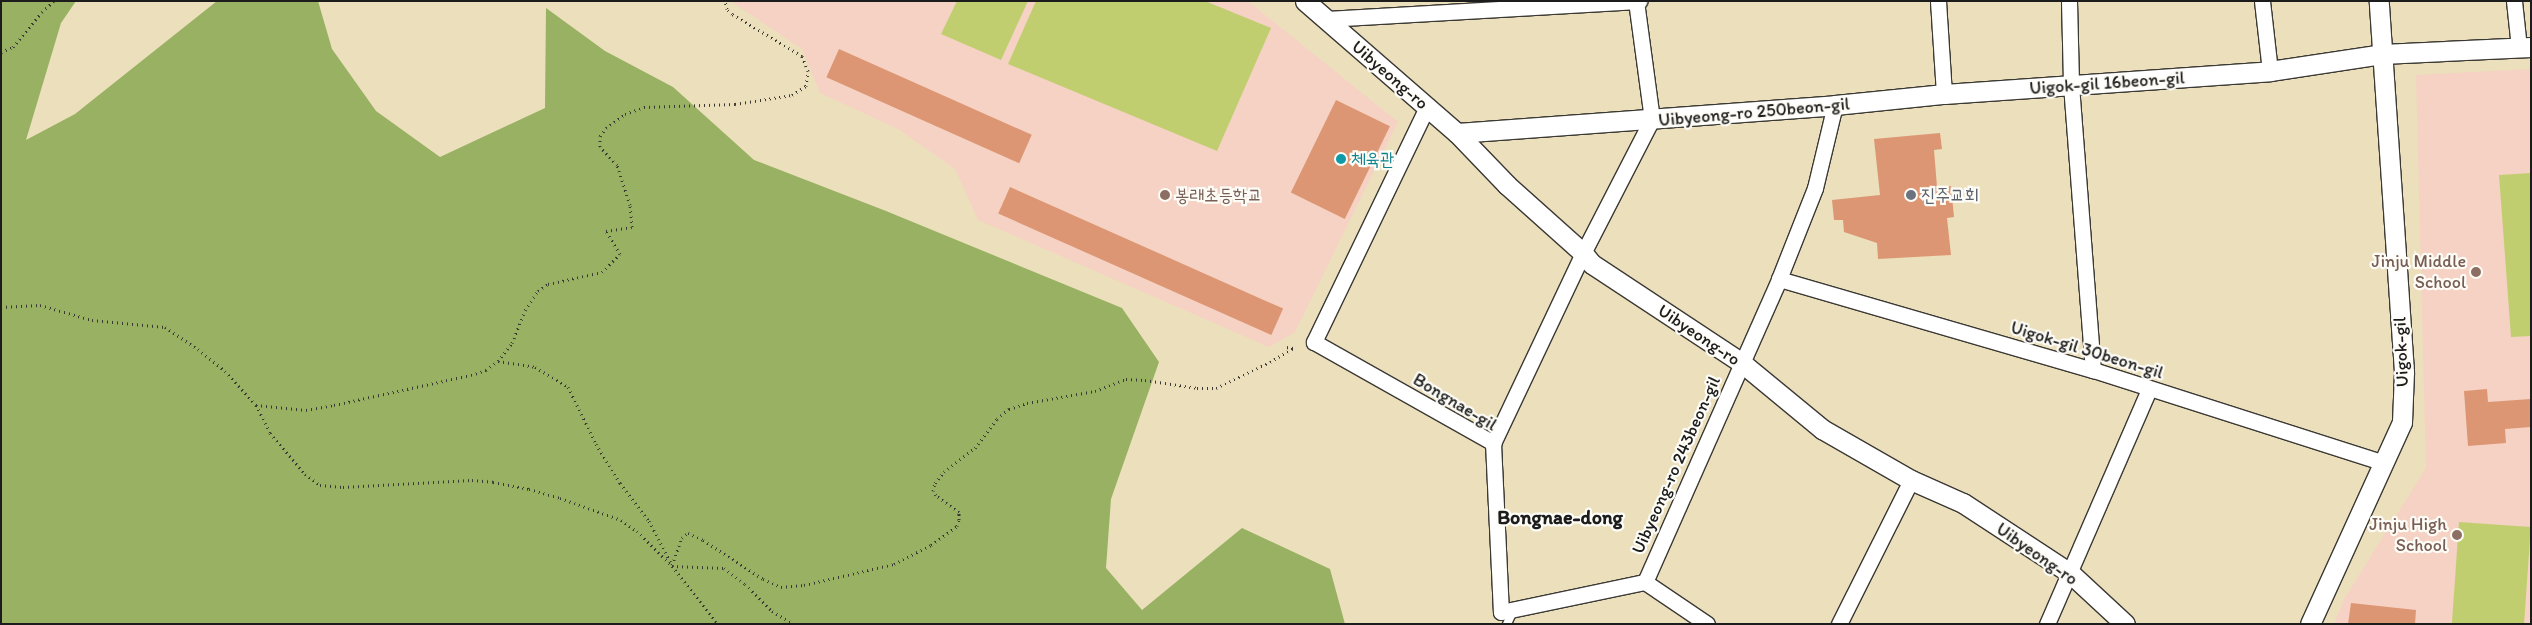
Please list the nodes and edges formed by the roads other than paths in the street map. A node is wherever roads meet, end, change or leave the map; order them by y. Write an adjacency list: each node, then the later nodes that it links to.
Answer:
1 (1305, 1): 8 (street, Uibyeong-ro)
2 (1637, 1): 8 (street); 16 (street)
3 (1938, 1): 13 (street)
4 (2069, 1): 12 (street)
5 (2262, 1): 11 (street)
6 (2379, 1): 10 (street, Uigok-gil)
7 (2514, 1): 9 (street)
8 (1325, 19): 15 (street, Uibyeong-ro)
9 (2525, 47): 10 (street, Uigok-gil 16beon-gil)
10 (2382, 54): 11 (street, Uigok-gil 16beon-gil); 24 (street, Uigok-gil)
11 (2270, 71): 12 (street, Uigok-gil 16beon-gil)
12 (2071, 86): 13 (street, Uigok-gil 16beon-gil); 21 (street)
13 (1944, 94): 14 (street, Uibyeong-ro 250beon-gil)
14 (1836, 105): 16 (street, Uibyeong-ro 250beon-gil); 19 (street, Uibyeong-ro 243beon-gil)
15 (1427, 107): 17 (street, Uibyeong-ro); 23 (street, Bongnae-gil)
16 (1652, 118): 17 (street); 18 (street, Uibyeong-ro 250beon-gil)
17 (1457, 133): 18 (street, Uibyeong-ro)
18 (1583, 253): 20 (street, Uibyeong-ro); 23 (street, Uibyeong-ro 250beon-gil)
19 (1779, 279): 20 (street, Uibyeong-ro 243beon-gil); 21 (street, Uigok-gil 30beon-gil)
20 (1742, 363): 25 (street, Uibyeong-ro); 27 (street, Uibyeong-ro 243beon-gil)
21 (2093, 370): 22 (street, Uigok-gil 30beon-gil)
22 (2149, 388): 24 (street, Uigok-gil 30beon-gil); 26 (street)
23 (1493, 443): 28 (street, Bongnae-gil)
24 (2382, 462): 34 (street, Uigok-gil)
25 (1911, 480): 26 (street, Uibyeong-ro); 31 (street)
26 (2070, 573): 32 (street); 33 (street, Uibyeong-ro)
27 (1645, 582): 28 (street); 30 (street)
28 (1514, 609): 29 (lane)
29 (1507, 624)
30 (1707, 624)
31 (1839, 624)
32 (2047, 624)
33 (2125, 624)
34 (2310, 624)

